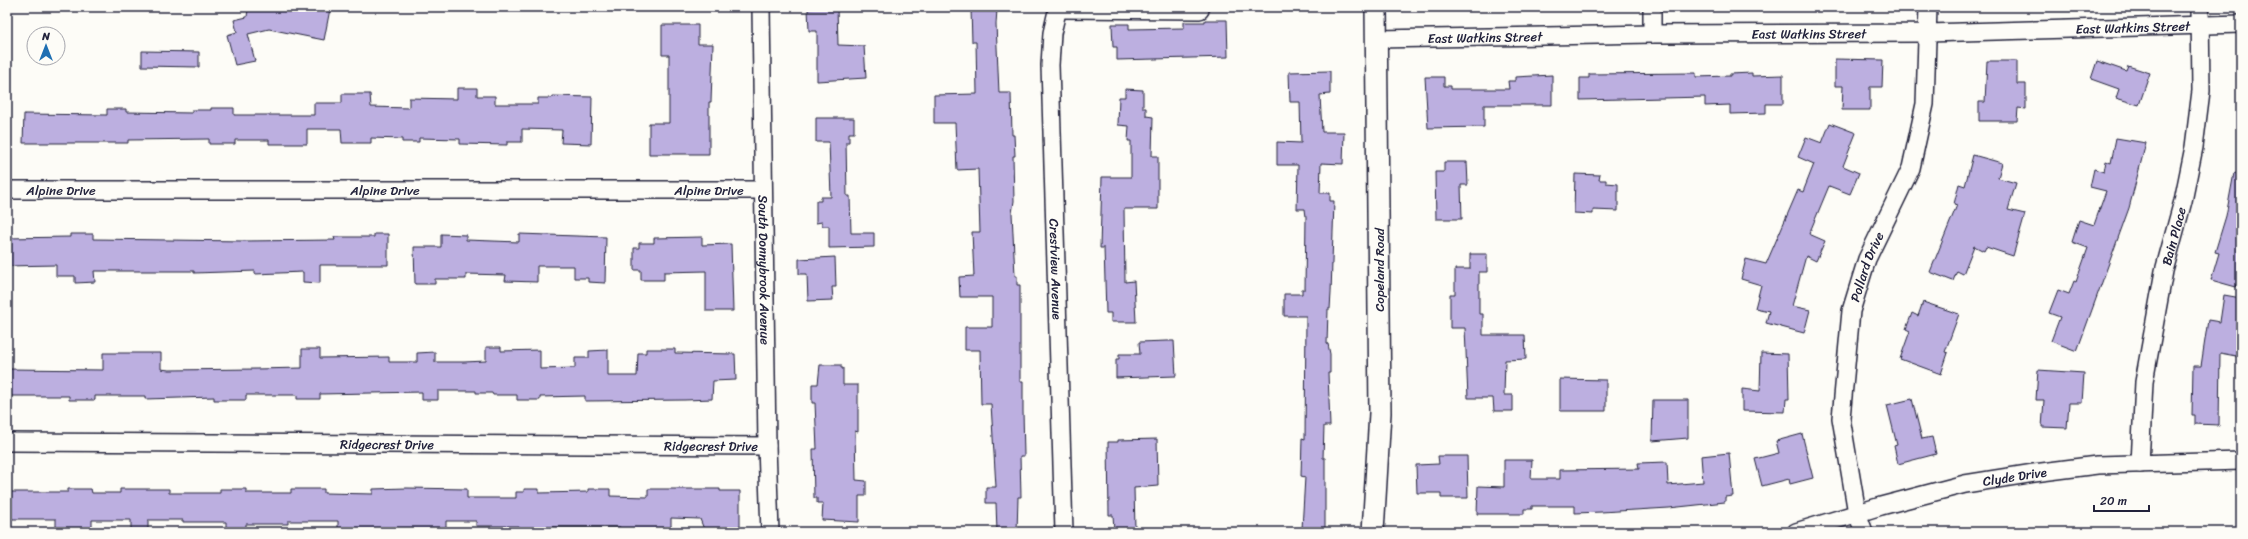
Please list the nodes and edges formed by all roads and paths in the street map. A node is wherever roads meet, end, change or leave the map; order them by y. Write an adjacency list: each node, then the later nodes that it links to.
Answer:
1 (761, 7): 13 (street, South Donnybrook Avenue)
2 (1376, 7): 11 (street, Copeland Road)
3 (1652, 7): 10 (street)
4 (1928, 7): 9 (street, Pollard Drive)
5 (1058, 8): 6 (street); 20 (street, Crestview Avenue)
6 (1200, 10)
7 (2200, 15): 8 (street, East Watkins Street); 9 (street, East Watkins Street); 17 (street, Bain Place)
8 (2241, 24)
9 (1928, 33): 10 (street, East Watkins Street); 18 (street, Pollard Drive)
10 (1652, 34): 11 (street, East Watkins Street)
11 (1376, 39): 21 (street, Copeland Road)
12 (7, 190): 13 (street, Alpine Drive)
13 (763, 190): 15 (street, South Donnybrook Avenue)
14 (7, 442): 15 (street, Ridgecrest Drive)
15 (767, 446): 19 (street, South Donnybrook Avenue)
16 (2241, 461): 17 (street, Clyde Drive)
17 (2140, 464): 18 (street, Clyde Drive)
18 (1857, 513): 22 (street, Clyde Drive); 23 (street, Pollard Drive)
19 (770, 532)
20 (1064, 532)
21 (1373, 532)
22 (1796, 532)
23 (1864, 532)

